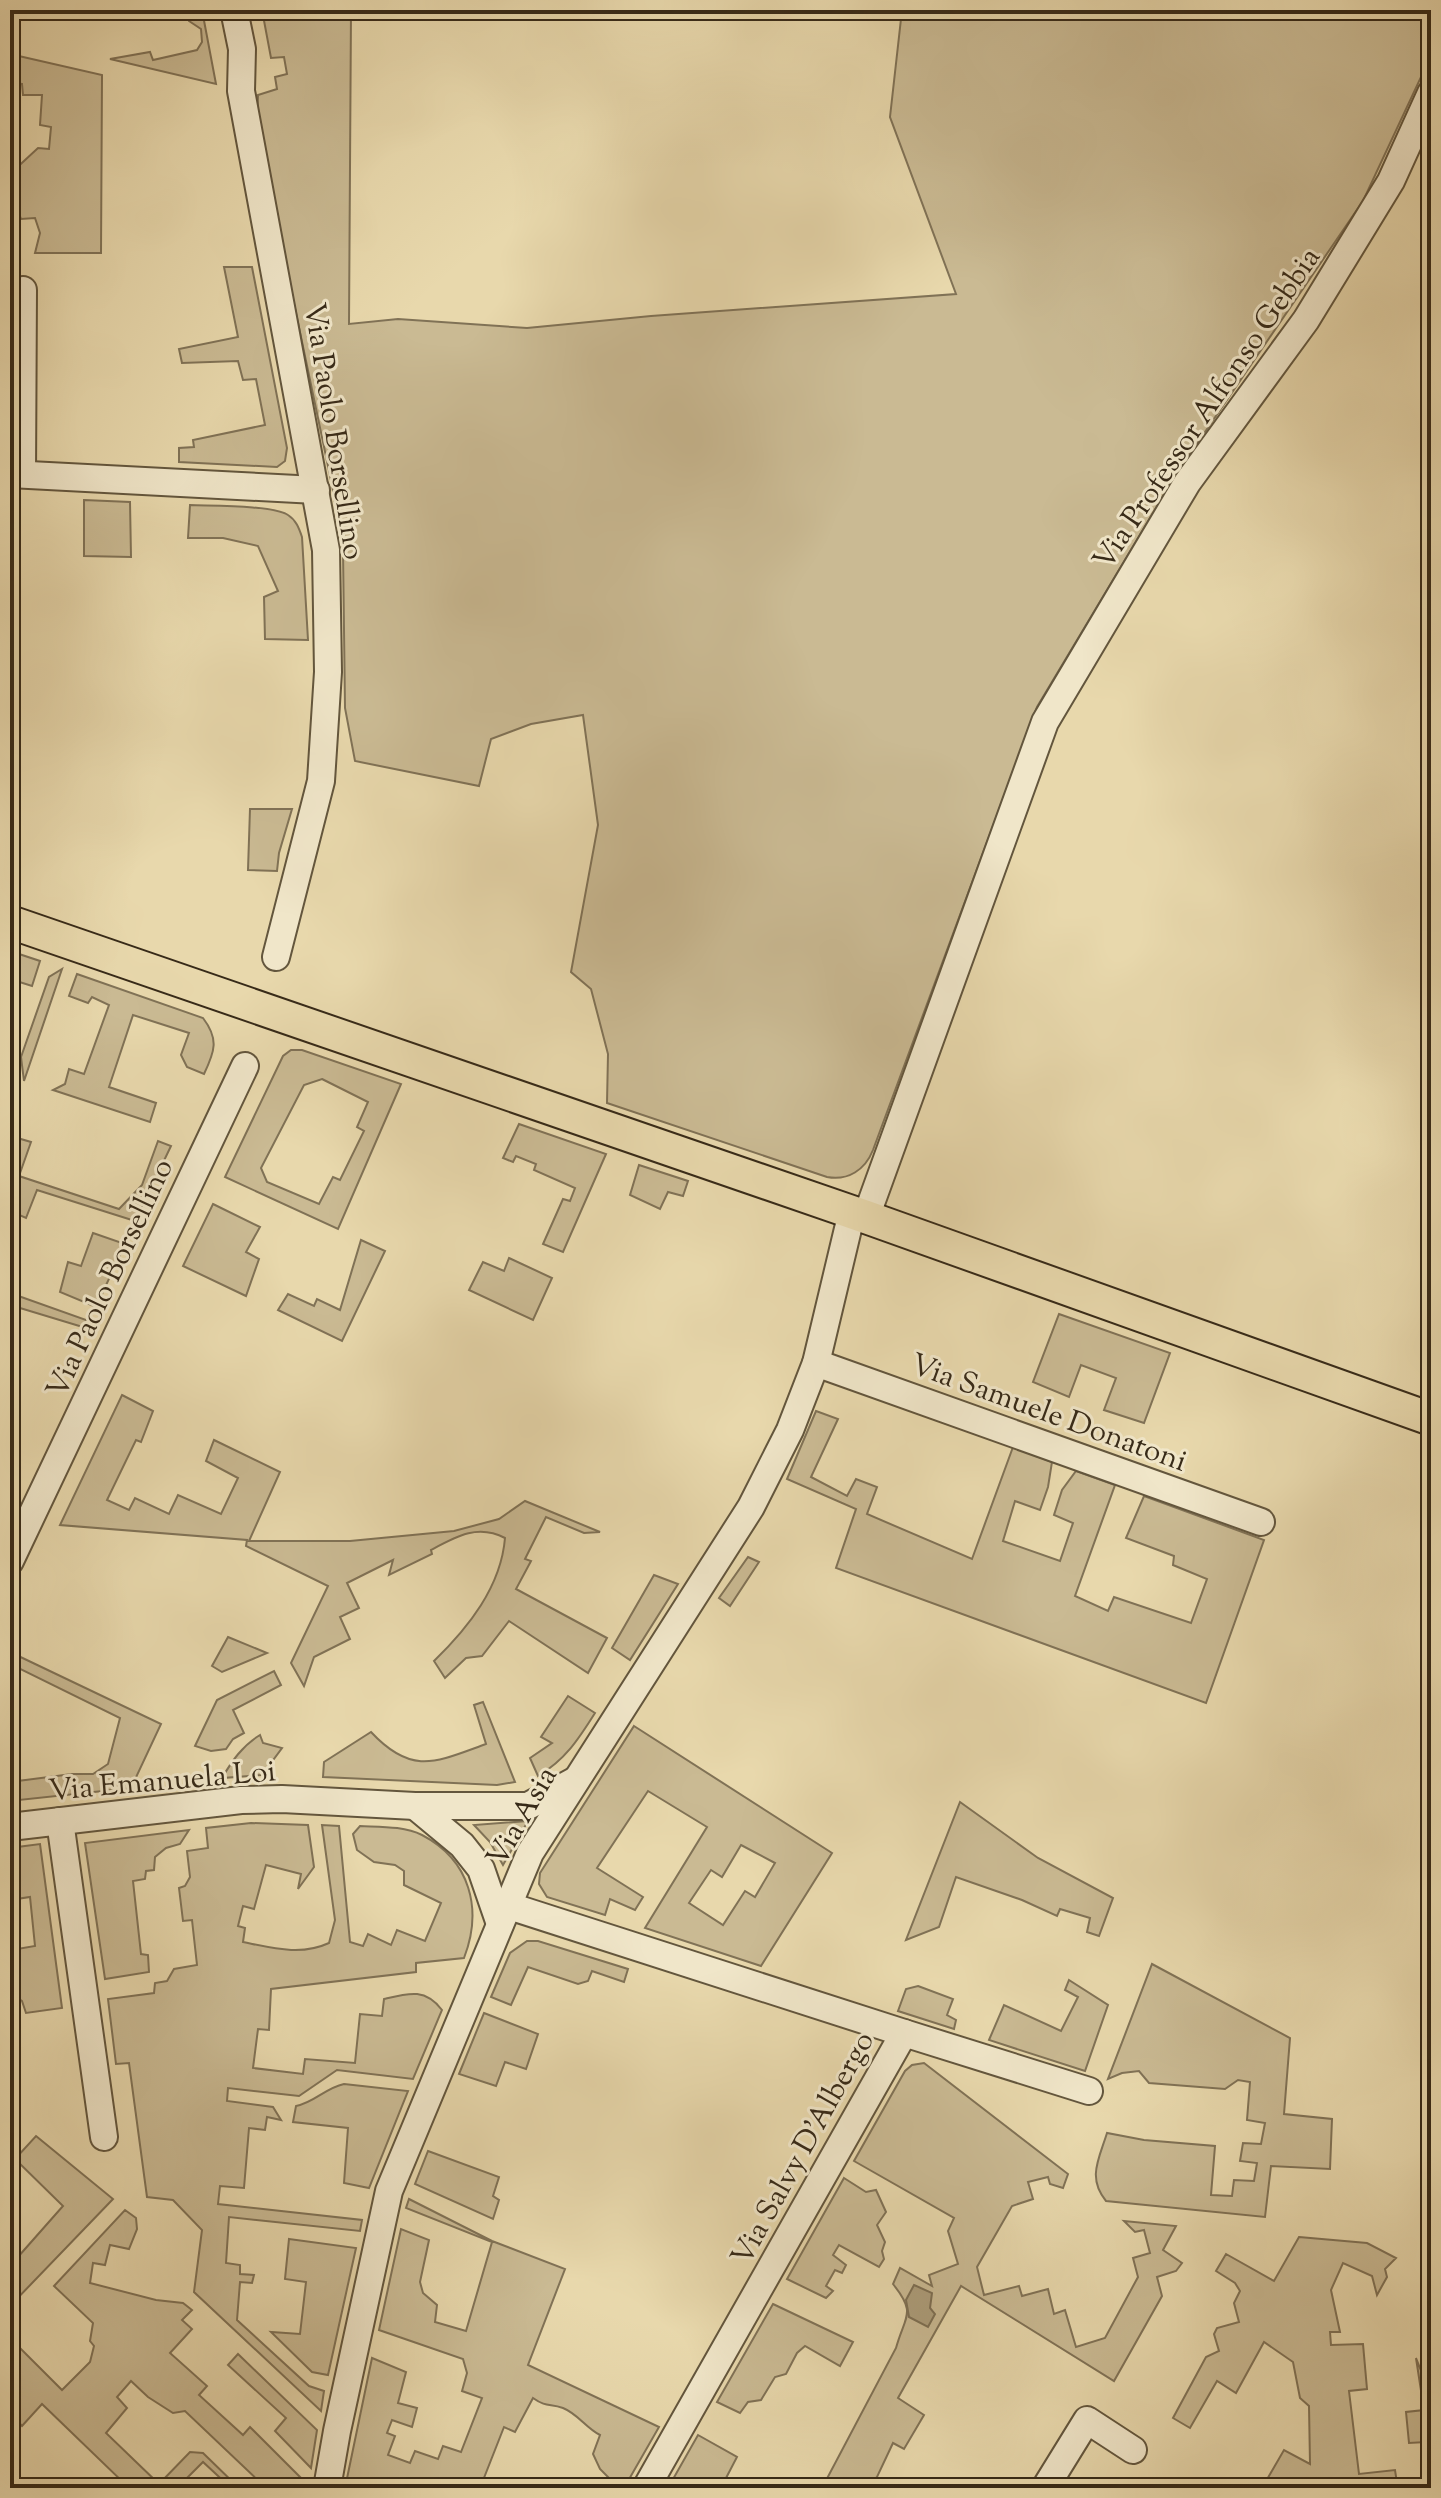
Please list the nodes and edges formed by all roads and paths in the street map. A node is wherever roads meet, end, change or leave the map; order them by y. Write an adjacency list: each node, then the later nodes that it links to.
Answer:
1 (234, 10): 5 (street, Via Paolo Borsellino)
2 (1431, 93): 9 (street, Via Professor Alfonso Gebbia)
3 (23, 290): 4 (street)
4 (16, 474): 5 (street)
5 (316, 490): 7 (street, Via Paolo Borsellino)
6 (10, 922): 9 (main road)
7 (276, 957)
8 (245, 1066): 13 (street, Via Paolo Borsellino)
9 (859, 1215): 10 (street, Via Asia); 11 (main road)
10 (816, 1363): 12 (street, Via Samuele Donatoni); 14 (street, Via Asia)
11 (1431, 1419)
12 (1261, 1522)
13 (10, 1561)
14 (579, 1778): 15 (street, Via Emanuela Loi); 18 (street, Via Asia)
15 (415, 1806): 16 (street, Via Emanuela Loi); 18 (street)
16 (60, 1821): 17 (street, Via Emanuela Loi); 21 (street)
17 (10, 1827)
18 (504, 1915): 19 (street, Via Salvy D'Albergo); 23 (street, Via Asia)
19 (904, 2033): 20 (street); 24 (street, Via Salvy D'Albergo)
20 (1089, 2091)
21 (104, 2137)
22 (1133, 2450): 25 (street)
23 (327, 2488)
24 (646, 2488)
25 (1045, 2488)

